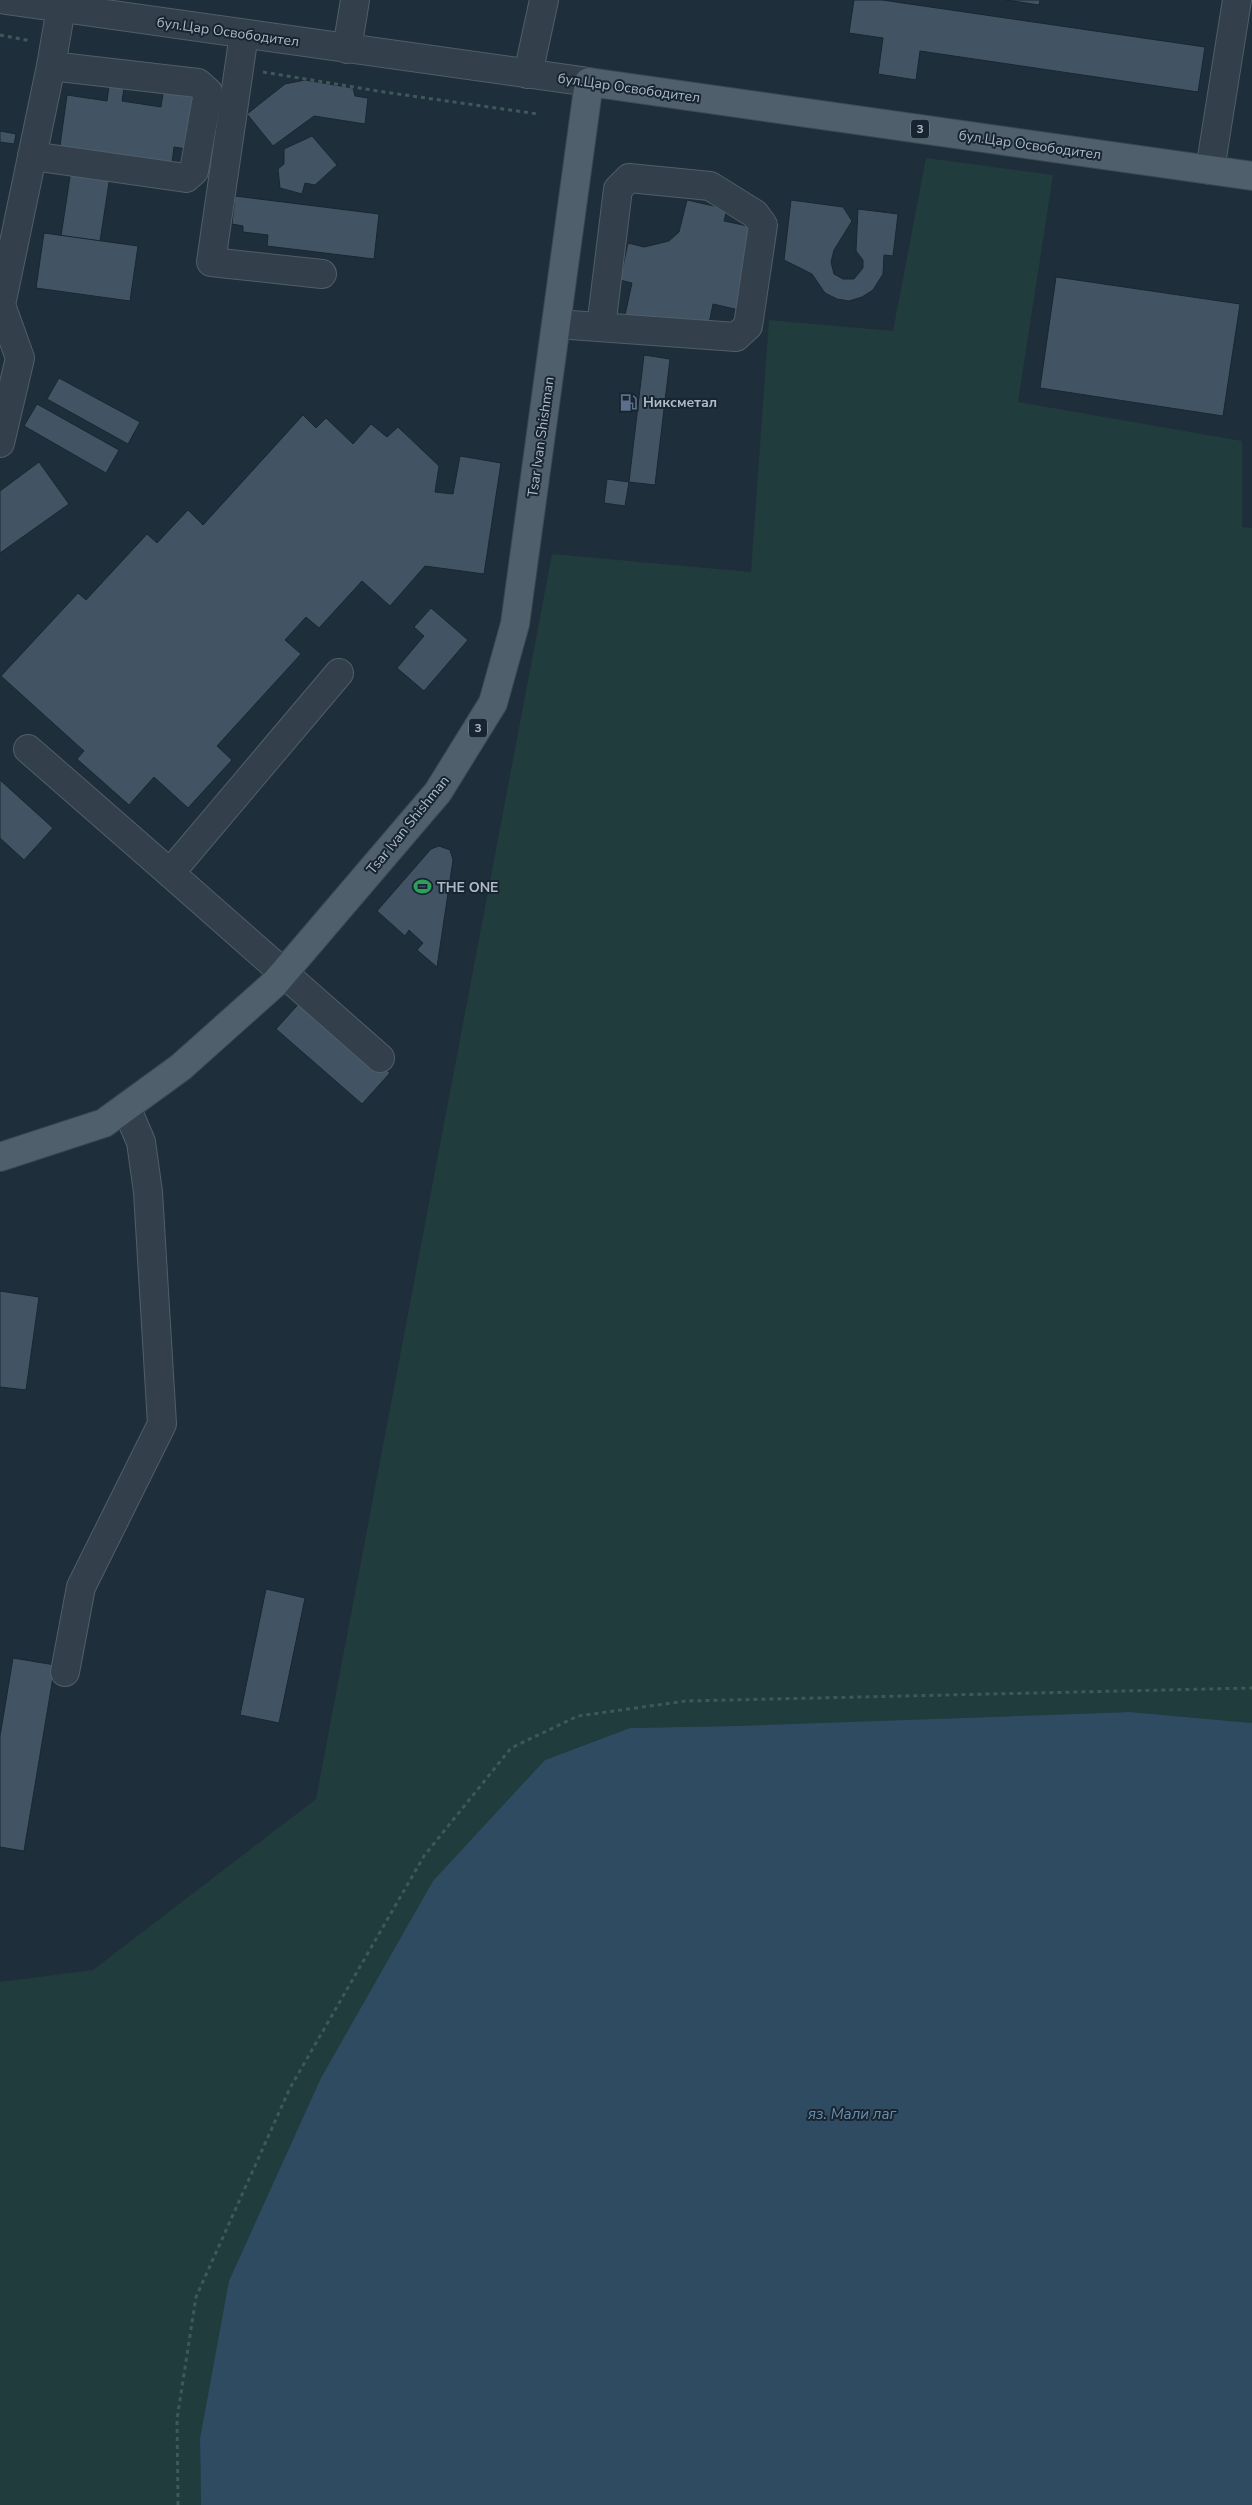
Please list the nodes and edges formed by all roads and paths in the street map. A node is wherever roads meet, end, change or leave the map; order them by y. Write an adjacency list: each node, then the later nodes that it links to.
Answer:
1 (6, 0): 5 (street, бул.Цар Освободител)
2 (355, 0): 8 (street)
3 (544, 0): 11 (street)
4 (1237, 0): 15 (street)
5 (61, 8): 6 (street, бул.Цар Освободител); 9 (street)
6 (244, 34): 8 (street, бул.Цар Освободител); 17 (street)
7 (0, 35): 9 (path)
8 (346, 49): 11 (street, бул.Цар Освободител)
9 (46, 54): 14 (street); 14 (street)
10 (256, 71): 13 (path)
11 (528, 74): 12 (street, бул.Цар Освободител)
12 (589, 82): 15 (main road, бул.Цар Освободител / 3); 18 (main road, Tsar Ivan Shishman / 3)
13 (538, 114)
14 (32, 156): 20 (street)
15 (1210, 170): 16 (main road, бул.Цар Освободител / 3)
16 (1252, 176)
17 (322, 274)
18 (557, 324): 19 (street); 24 (main road, Tsar Ivan Shishman / 3)
19 (601, 327): 19 (street)
20 (0, 443)
21 (339, 673): 23 (street)
22 (28, 749): 23 (street)
23 (170, 873): 24 (street)
24 (285, 972): 25 (street); 26 (main road, Tsar Ivan Shishman / 3)
25 (380, 1058)
26 (126, 1107): 27 (main road, Tsar Ivan Shishman / 3); 28 (street)
27 (0, 1157)
28 (65, 1672)
29 (1252, 1688): 30 (path)
30 (178, 2505)

